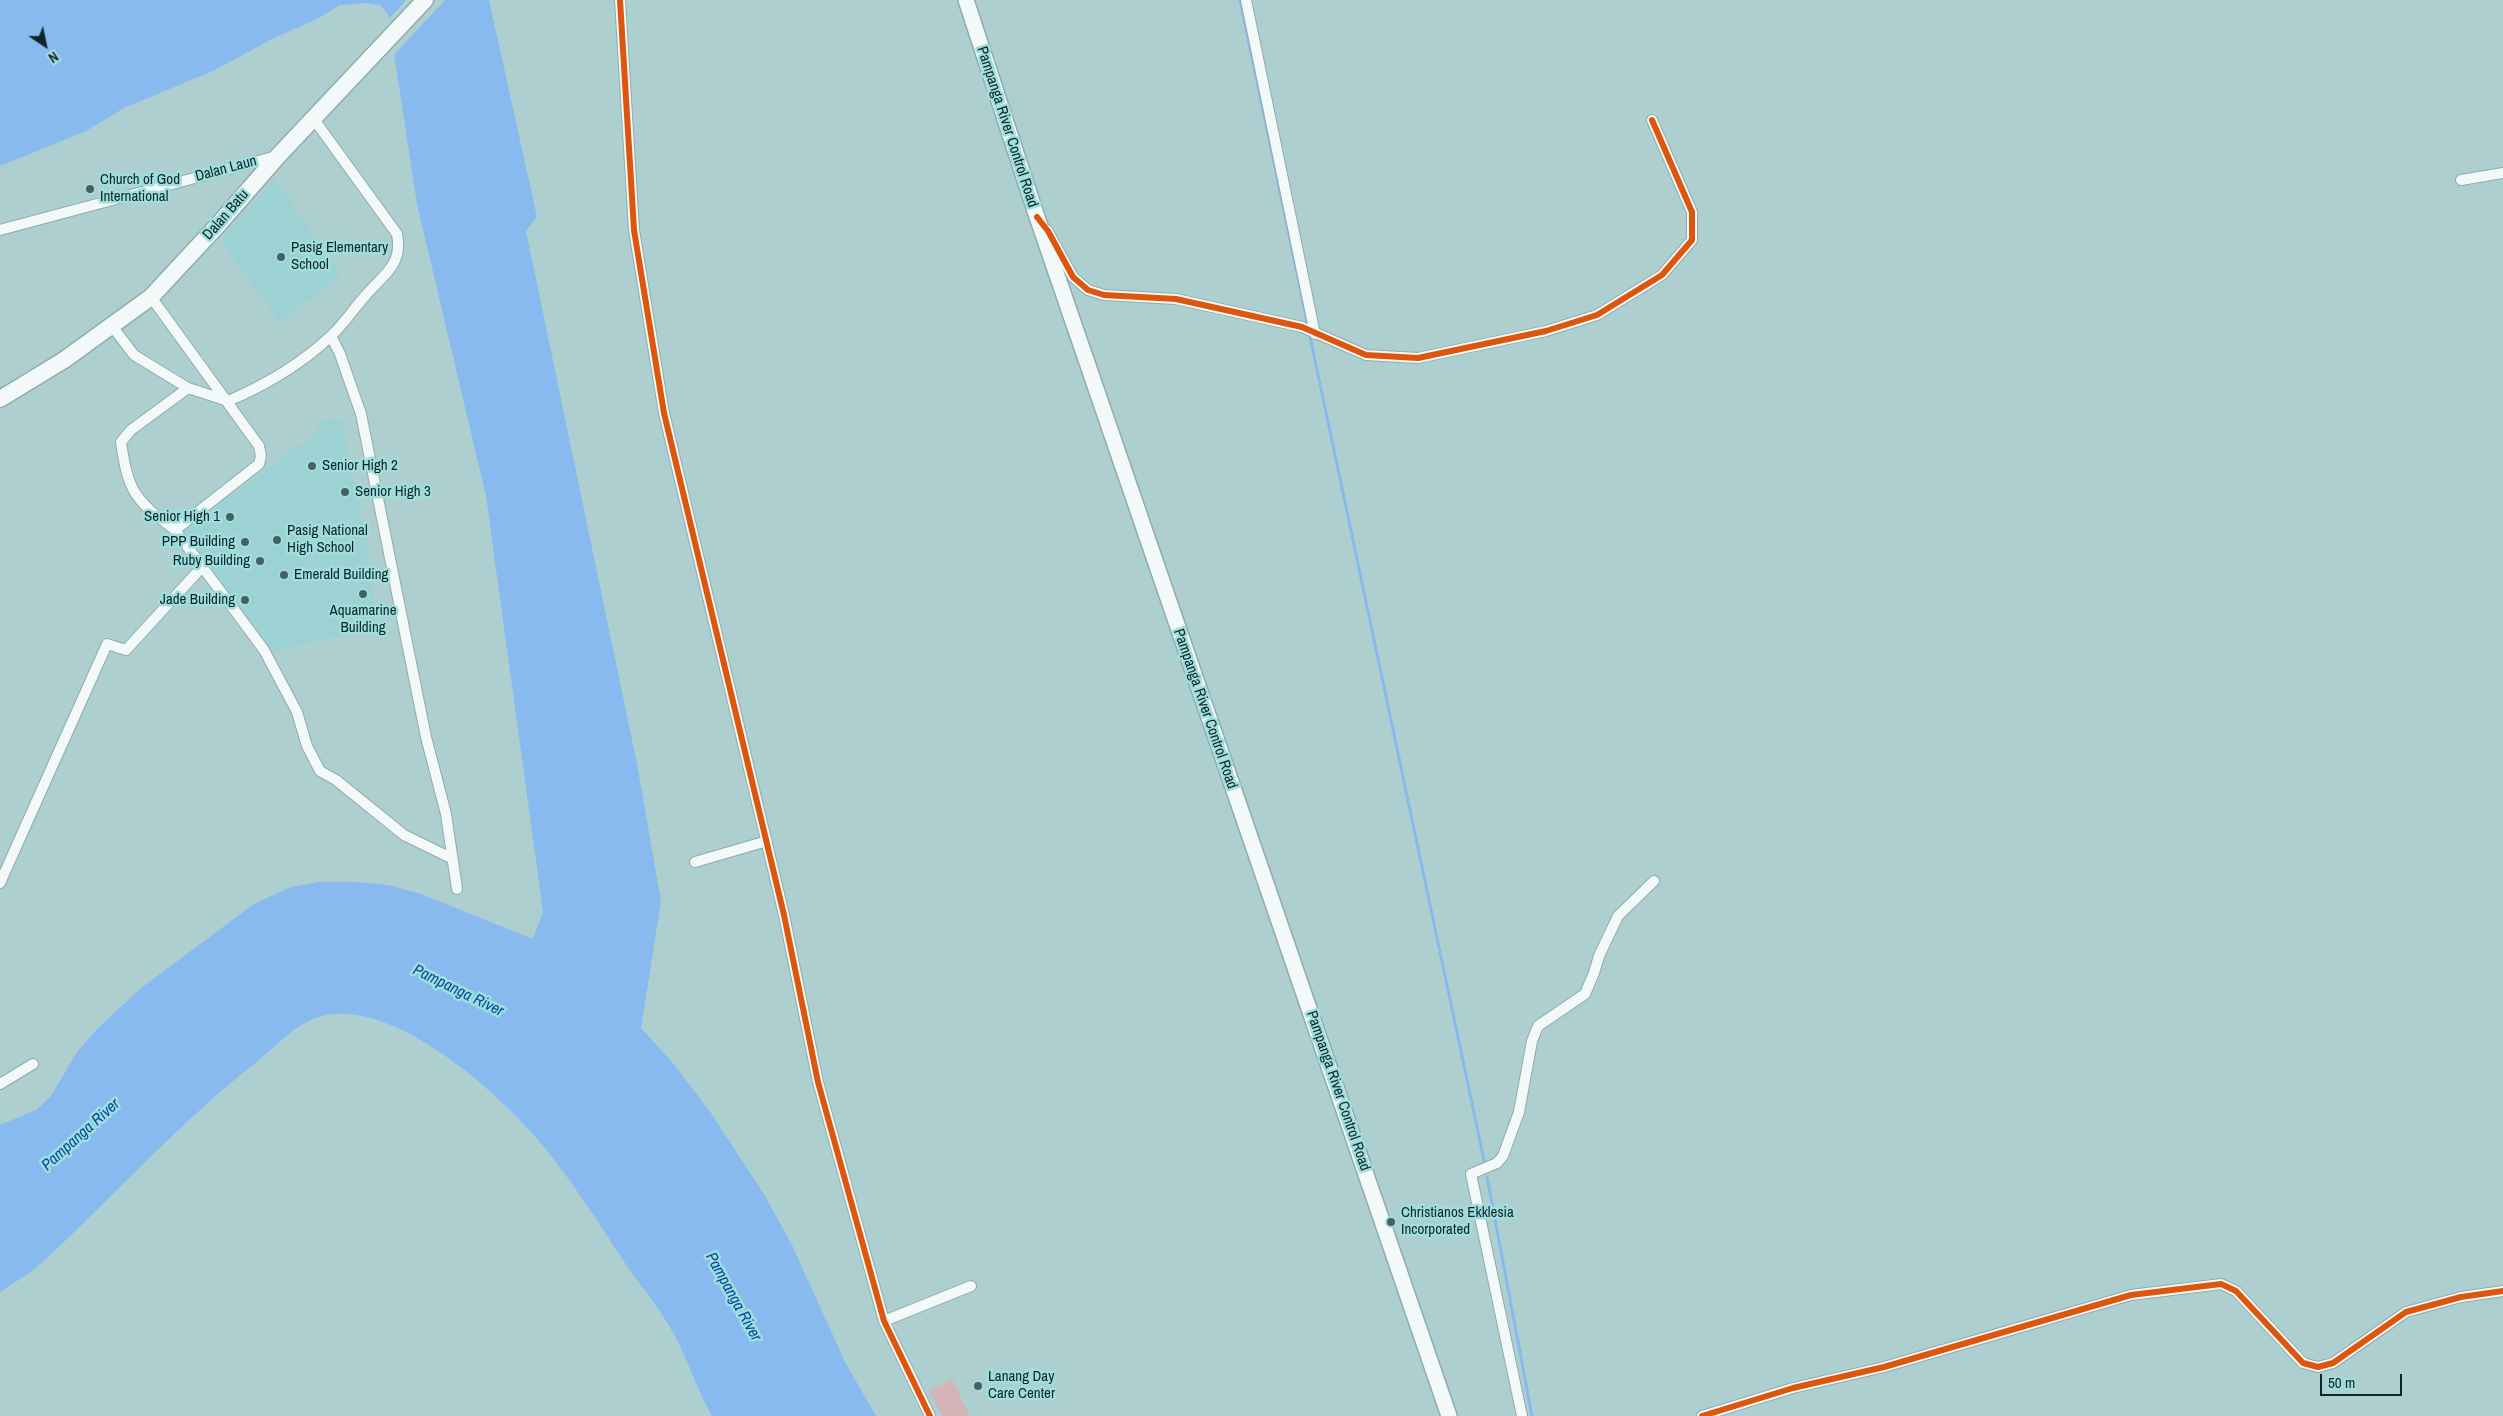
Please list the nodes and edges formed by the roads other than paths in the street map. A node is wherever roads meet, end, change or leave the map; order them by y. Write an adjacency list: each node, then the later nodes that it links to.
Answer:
1 (425, 0): 5 (main road, Dalan Batu)
2 (620, 0): 21 (street)
3 (966, 0): 10 (main road, Pampanga River Control Road)
4 (1246, 0): 14 (street)
5 (313, 118): 7 (main road, Dalan Batu); 15 (street)
6 (1652, 120): 14 (street)
7 (278, 156): 11 (street, Dalan Laun); 12 (main road, Dalan Batu)
8 (2503, 173): 9 (street)
9 (2461, 180)
10 (1036, 217): 14 (street); 33 (main road, Pampanga River Control Road)
11 (0, 230)
12 (151, 297): 13 (main road, Dalan Batu); 18 (street)
13 (112, 326): 16 (street); 17 (main road, Dalan Batu)
14 (1309, 331)
15 (331, 336): 18 (street); 22 (street)
16 (188, 388): 18 (street); 19 (street)
17 (0, 399)
18 (228, 401): 19 (street)
19 (175, 530): 20 (street)
20 (202, 567): 22 (street); 25 (street)
21 (767, 841): 23 (street); 31 (street)
22 (451, 858): 26 (street)
23 (695, 862)
24 (1654, 882): 34 (street)
25 (0, 883)
26 (458, 888)
27 (33, 1064): 28 (street)
28 (0, 1084)
29 (970, 1286): 31 (street)
30 (2503, 1291): 35 (street)
31 (884, 1321): 32 (street)
32 (930, 1416)
33 (1449, 1416)
34 (1522, 1416)
35 (1702, 1416)

